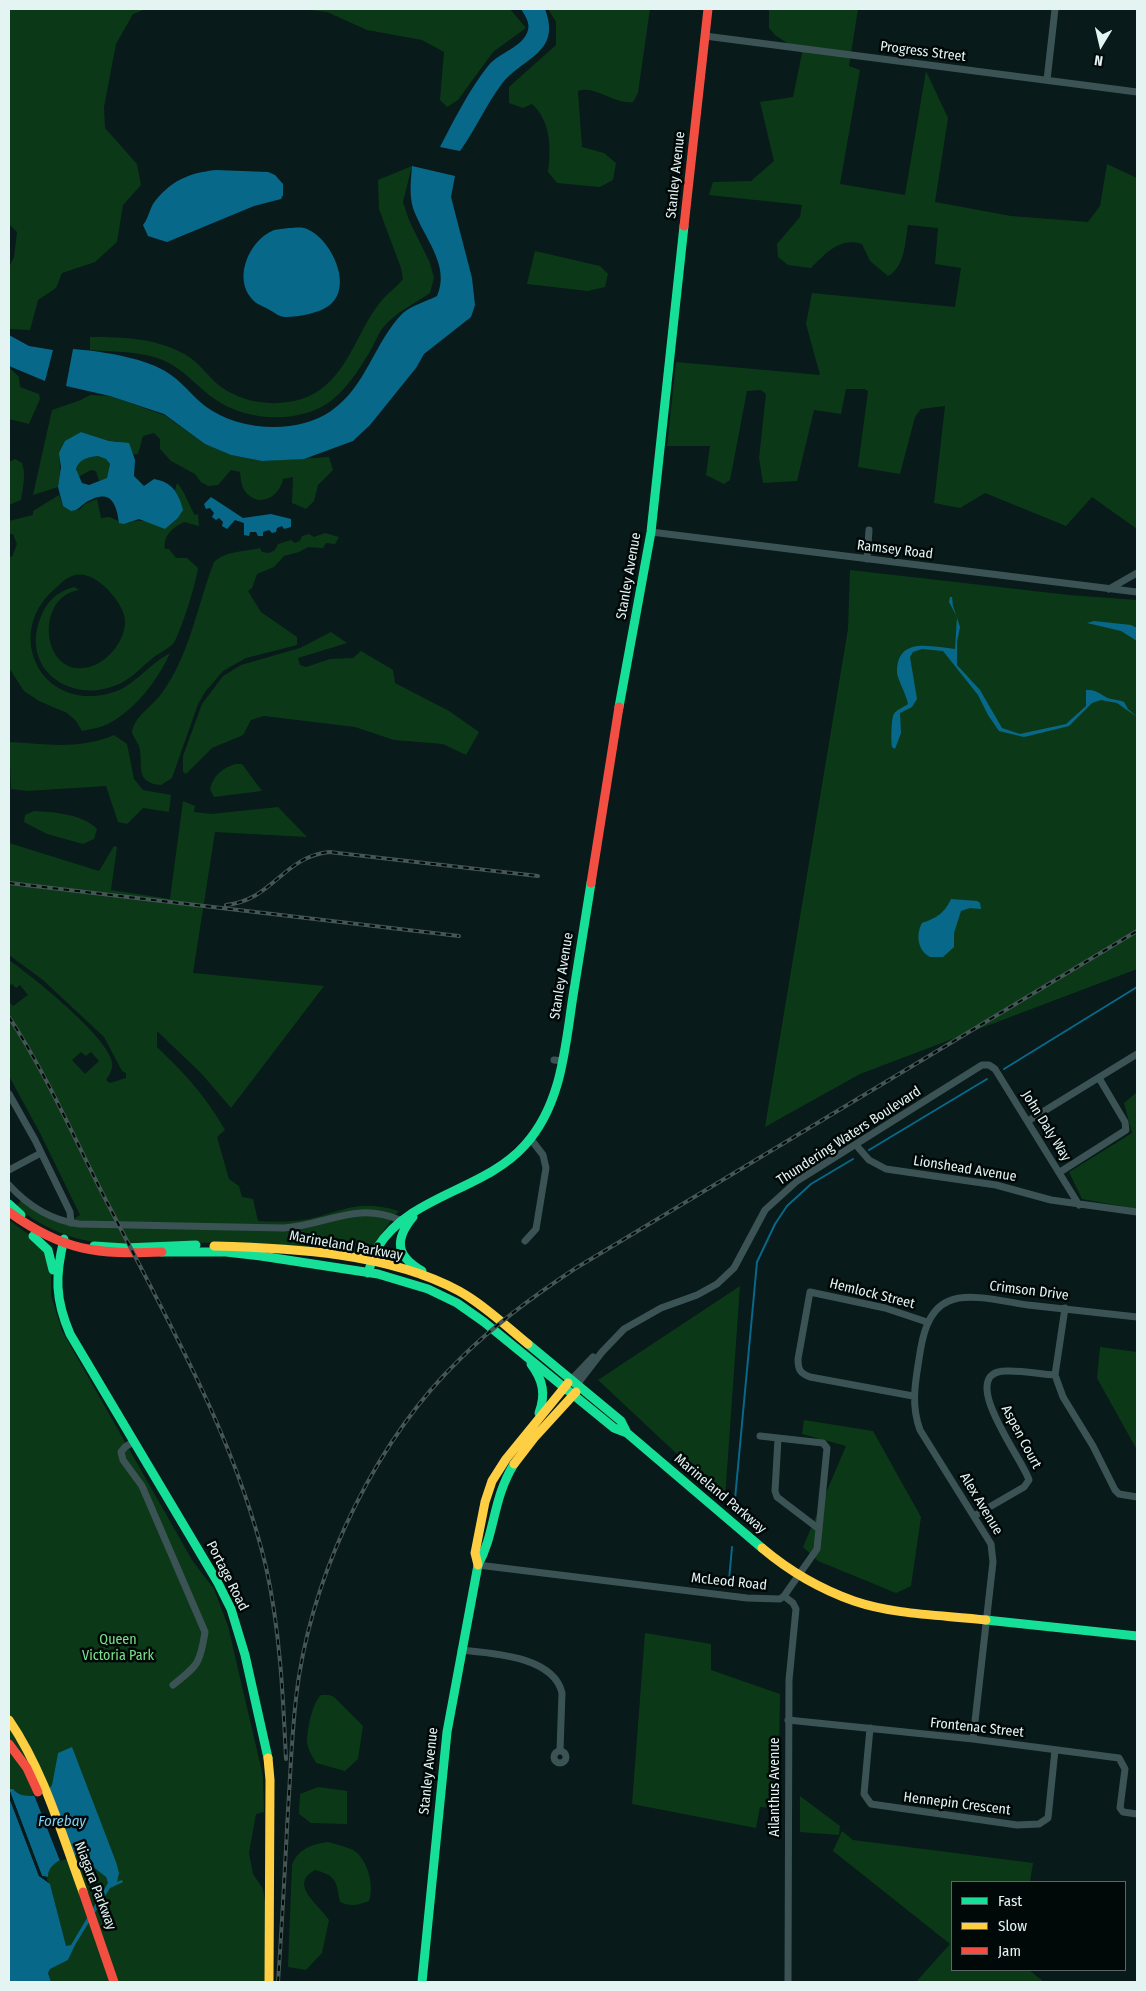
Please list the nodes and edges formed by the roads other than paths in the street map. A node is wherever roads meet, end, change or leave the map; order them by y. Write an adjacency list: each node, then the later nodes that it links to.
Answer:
1 (708, 9): 3 (main road, Stanley Avenue)
2 (1055, 9): 4 (street)
3 (705, 36): 4 (street, Progress Street); 7 (main road, Stanley Avenue)
4 (1047, 80): 5 (street, Progress Street)
5 (1137, 92)
6 (870, 530): 8 (street)
7 (651, 532): 8 (street, Ramsey Road); 17 (main road, Stanley Avenue)
8 (867, 559): 10 (street, Ramsey Road)
9 (1137, 572): 10 (street)
10 (1109, 589): 11 (street, Ramsey Road)
11 (1137, 592)
12 (1137, 1054): 14 (street)
13 (988, 1065): 16 (street, John Daly Way); 18 (street, Thundering Waters Boulevard)
14 (1099, 1078): 16 (street); 21 (street)
15 (9, 1094): 19 (street)
16 (1028, 1121): 21 (street, John Daly Way)
17 (530, 1138): 25 (main road, Stanley Avenue); 31 (street)
18 (856, 1145): 24 (street, Lionshead Avenue); 40 (street, Thundering Waters Boulevard)
19 (41, 1153): 20 (street); 30 (street)
20 (9, 1170)
21 (1060, 1172): 24 (street, John Daly Way)
22 (9, 1185): 30 (street, Marineland Parkway)
23 (9, 1204): 32 (main road)
24 (1079, 1204): 27 (street, Lionshead Avenue)
25 (421, 1208): 29 (main road, Stanley Avenue); 36 (main road)
26 (9, 1212): 32 (main road)
27 (1137, 1212)
28 (9, 1218): 41 (main road)
29 (400, 1220): 30 (street, Marineland Parkway); 33 (main road, Stanley Avenue)
30 (71, 1223)
31 (525, 1241)
32 (63, 1242): 33 (main road, Marineland Parkway); 34 (main road, Marineland Parkway); 41 (main road, Portage Road)
33 (370, 1263): 34 (main road, Stanley Avenue); 36 (main road, Marineland Parkway)
34 (368, 1273): 39 (main road, Marineland Parkway)
35 (1066, 1308): 37 (street, Crimson Drive); 38 (street, Crimson Drive); 42 (street)
36 (490, 1313): 43 (main road, Marineland Parkway)
37 (1137, 1317)
38 (927, 1322): 46 (street, Alex Avenue); 46 (street, Hemlock Street)
39 (522, 1352): 44 (main road, Marineland Parkway); 47 (main road)
40 (602, 1352): 43 (street, Thundering Waters Boulevard); 43 (street, Thundering Waters Boulevard)
41 (86, 1363): 51 (main road, Portage Road)
42 (1055, 1375): 52 (street); 53 (street, Aspen Court)
43 (576, 1383): 44 (main road, Stanley Avenue); 45 (main road, Stanley Avenue); 48 (main road, Marineland Parkway)
44 (565, 1387): 45 (main road, Marineland Parkway); 47 (main road, Stanley Avenue)
45 (574, 1395): 48 (main road, Marineland Parkway); 55 (main road, Stanley Avenue)
46 (913, 1396): 53 (street, Alex Avenue)
47 (536, 1421): 55 (main road, Stanley Avenue)
48 (627, 1433): 56 (main road, Marineland Parkway)
49 (760, 1436): 50 (street)
50 (778, 1439): 54 (street); 54 (street, McLeod Road)
51 (133, 1442): 61 (street); 74 (main road, Portage Road)
52 (1137, 1497)
53 (974, 1516): 58 (street, Alex Avenue)
54 (819, 1529): 56 (street, McLeod Road)
55 (478, 1566): 57 (street, McLeod Road); 60 (main road, Stanley Avenue)
56 (798, 1575): 57 (street, McLeod Road); 58 (main road)
57 (784, 1596): 63 (street, Ailanthus Avenue)
58 (986, 1621): 59 (main road); 65 (street, Alex Avenue)
59 (1137, 1636)
60 (461, 1650): 67 (street); 75 (main road, Stanley Avenue)
61 (174, 1685)
62 (9, 1720): 69 (main road, Niagara Parkway)
63 (788, 1720): 64 (street, Frontenac Street); 76 (street, Ailanthus Avenue)
64 (870, 1728): 65 (street, Frontenac Street); 68 (street, Hennepin Crescent)
65 (973, 1739): 68 (street, Frontenac Street)
66 (9, 1744): 69 (main road, Niagara Parkway)
67 (560, 1750)
68 (1055, 1750): 70 (street, Frontenac Street)
69 (41, 1790): 71 (main road, Niagara Parkway)
70 (1137, 1814)
71 (90, 1918): 72 (main road, Niagara Parkway); 73 (main road, Niagara Parkway)
72 (108, 1982)
73 (114, 1982)
74 (268, 1982)
75 (422, 1982)
76 (788, 1982)

